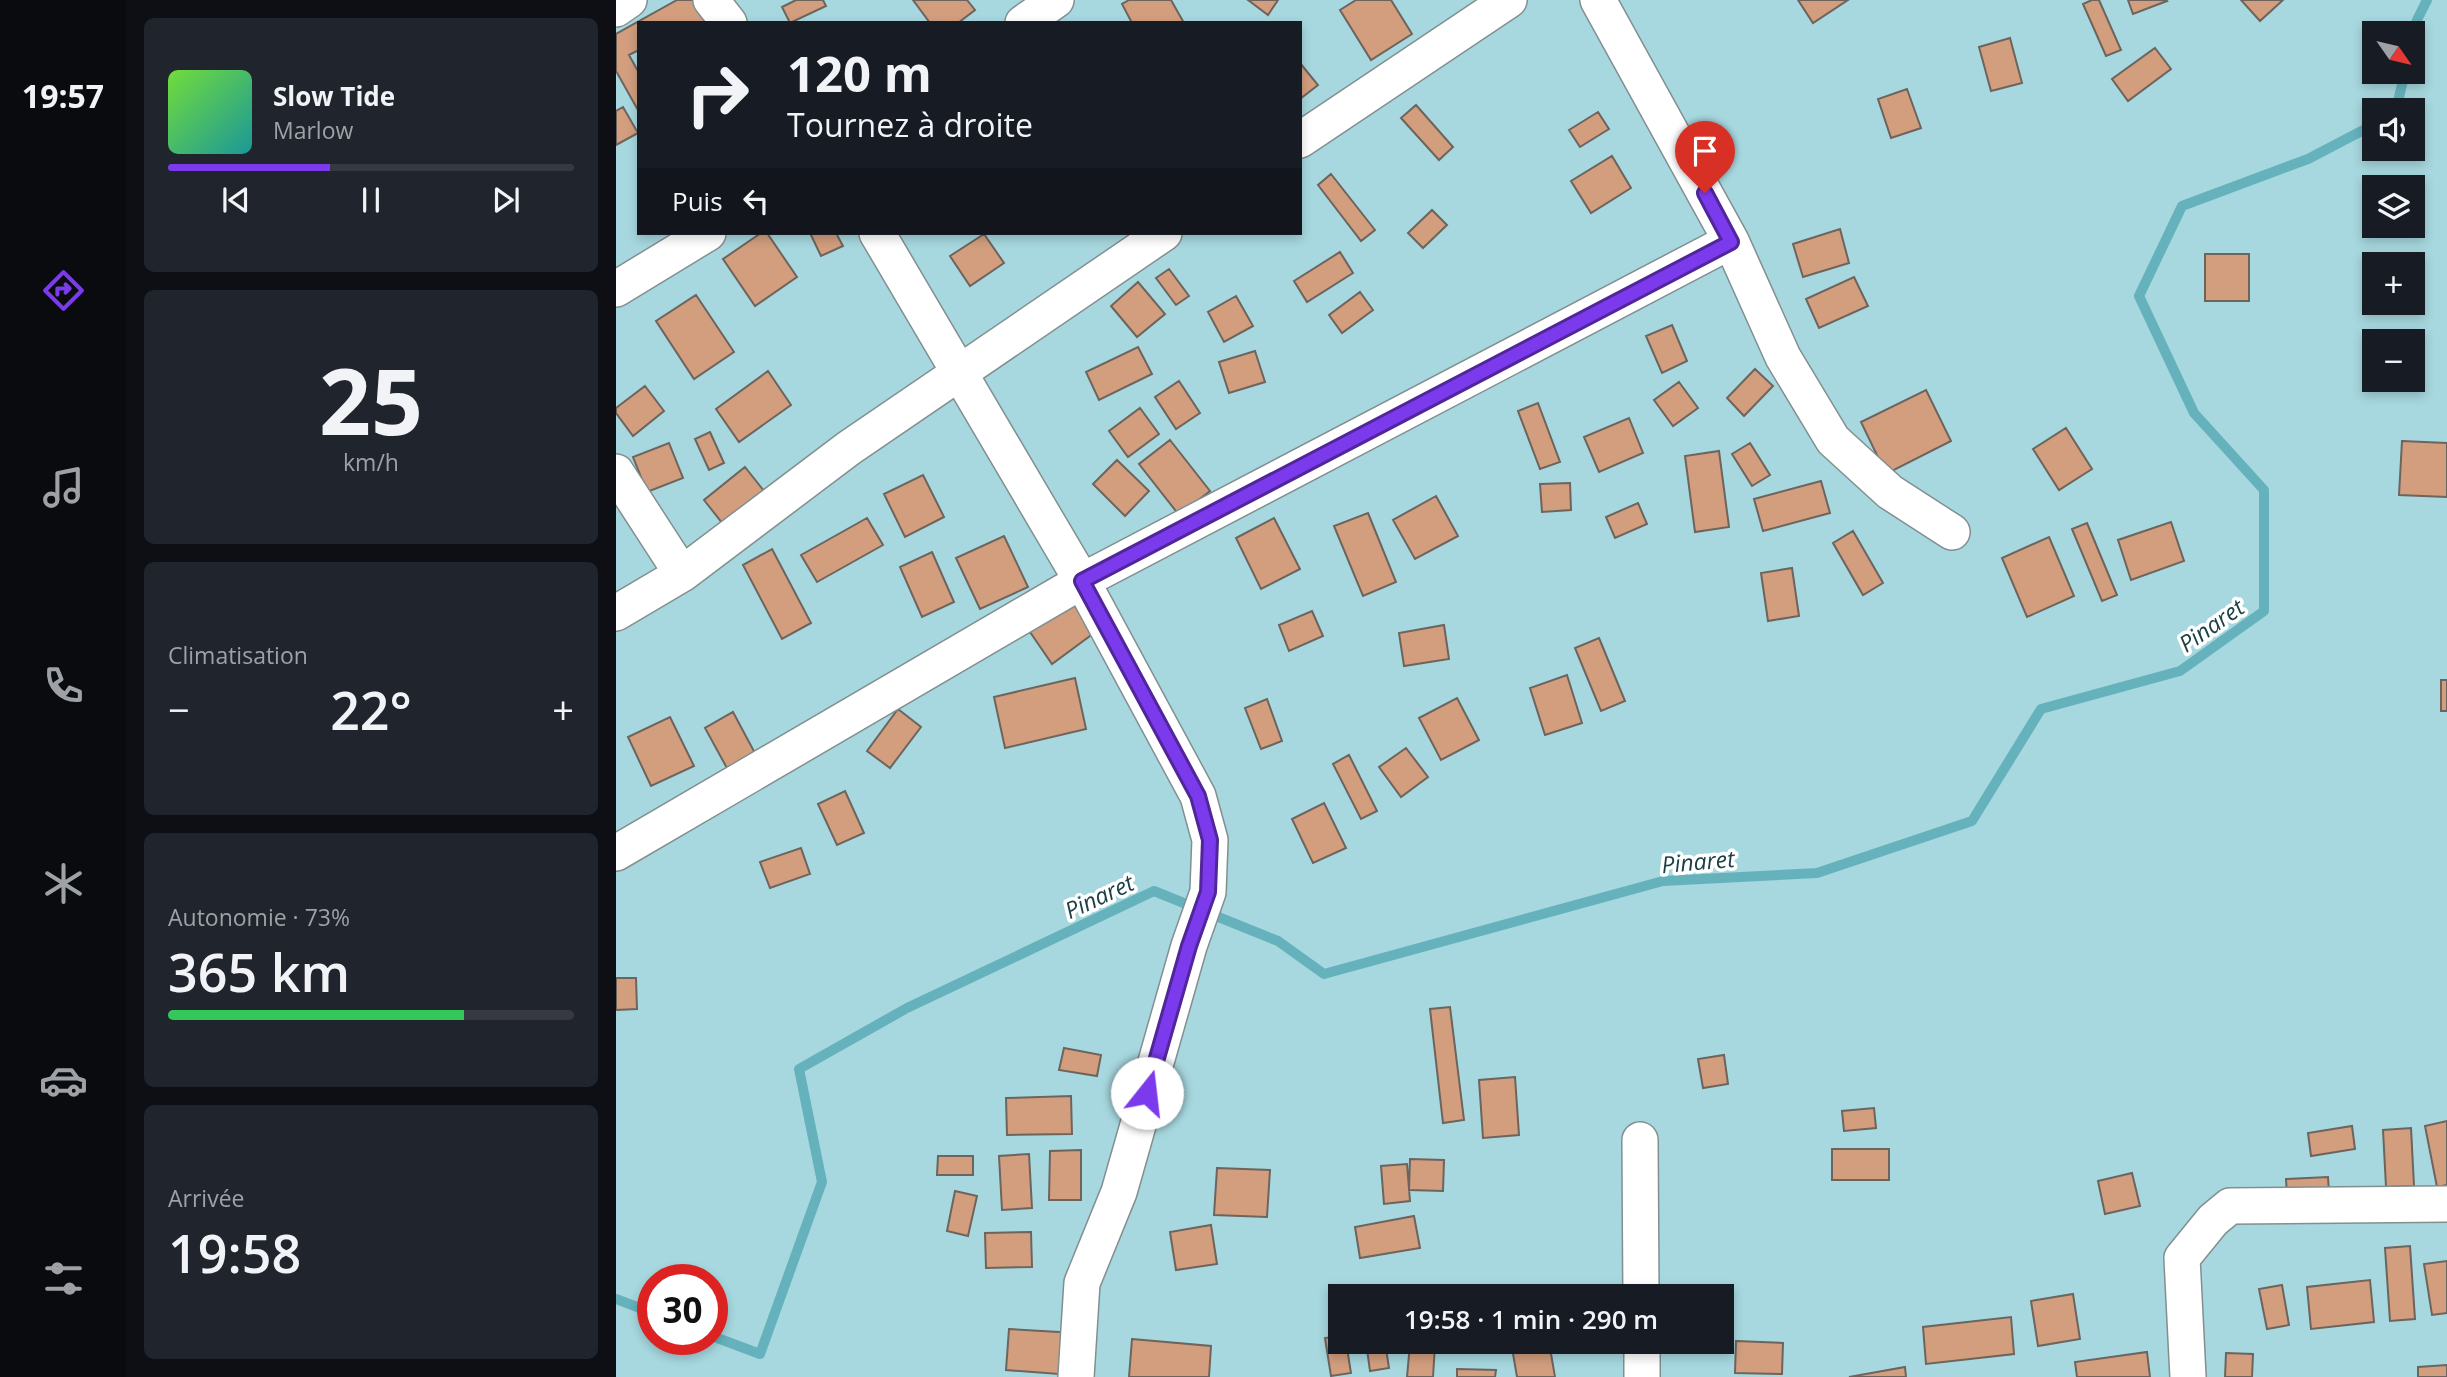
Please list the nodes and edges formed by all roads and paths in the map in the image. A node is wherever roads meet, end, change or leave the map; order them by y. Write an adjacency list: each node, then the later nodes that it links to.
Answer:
1 (629, 0): 6 (street)
2 (711, 0): 7 (street)
3 (1056, 0): 8 (street)
4 (1509, 0): 9 (street)
5 (1598, 0): 13 (street)
6 (616, 9)
7 (727, 21)
8 (1026, 21)
9 (1302, 139)
10 (705, 235): 14 (street)
11 (878, 235): 15 (street)
12 (1161, 235): 15 (street)
13 (1731, 242): 17 (street); 19 (street)
14 (616, 289)
15 (960, 374): 18 (street); 19 (street)
16 (616, 472): 18 (street)
17 (1952, 532)
18 (682, 574): 20 (street)
19 (1082, 581): 21 (street); 26 (street)
20 (616, 612)
21 (616, 853)
22 (1640, 1140): 24 (street)
23 (2447, 1204): 28 (street)
24 (1642, 1284)
25 (1642, 1354): 27 (street)
26 (1076, 1377)
27 (1642, 1377)
28 (2188, 1377)

